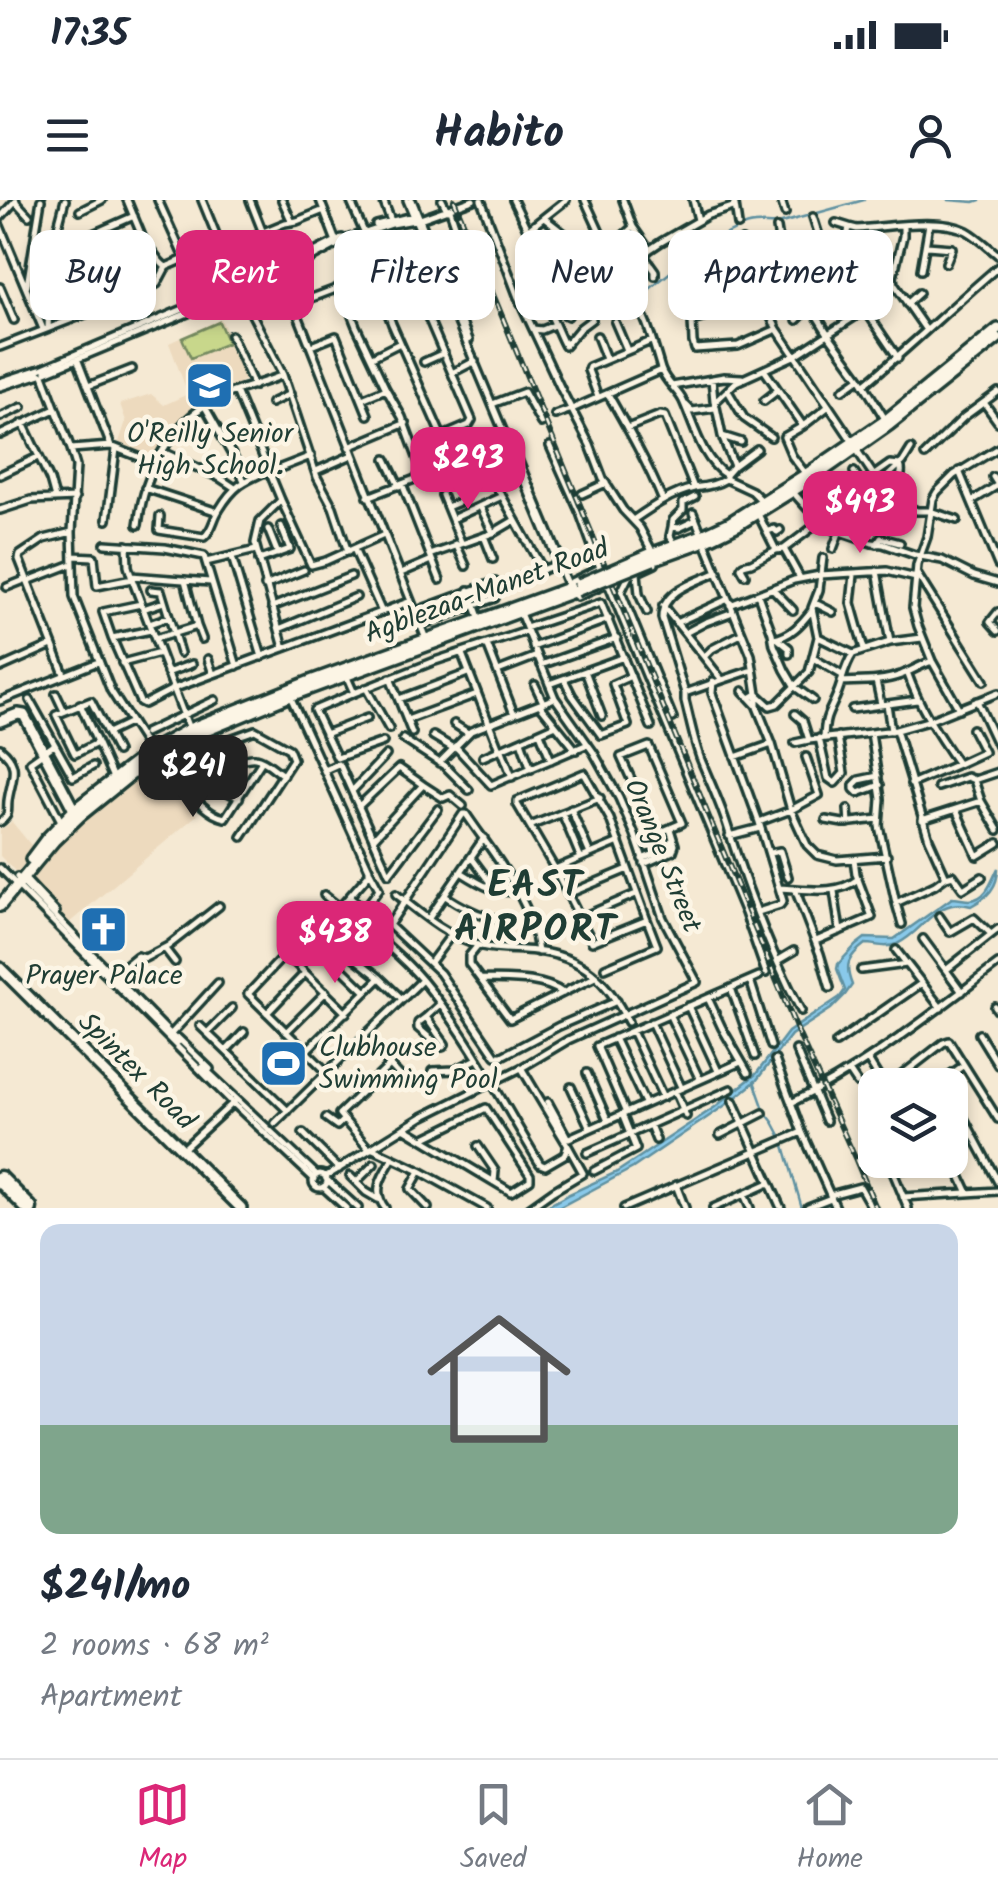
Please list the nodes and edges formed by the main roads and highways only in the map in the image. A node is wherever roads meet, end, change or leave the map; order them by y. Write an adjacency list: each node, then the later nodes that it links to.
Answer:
1 (998, 330): 3 (main road, Agblezaa-Manet Road)
2 (998, 338): 3 (main road, Agblezaa-Manet Road)
3 (888, 422): 4 (main road, Agblezaa-Manet Road)
4 (855, 446): 5 (main road, Agblezaa-Manet Road); 5 (main road, Agblezaa-Manet Road)
5 (704, 538): 6 (main road, Agblezaa-Manet Road); 6 (main road, Agblezaa-Manet Road)
6 (653, 556): 7 (main road, Agblezaa-Manet Road, bridge)
7 (572, 588): 8 (main road, Agblezaa-Manet Road); 8 (main road, Agblezaa-Manet Road)
8 (427, 643): 10 (main road, Agblezaa-Manet Road); 10 (main road, Agblezaa-Manet Road)
9 (0, 722): 12 (main road)
10 (194, 731): 11 (main road, Agblezaa-Manet Road)
11 (152, 754): 12 (main road, Agblezaa-Manet Road); 13 (main road, Agblezaa-Manet Road)
12 (74, 810): 13 (main road, Agblezaa-Manet Road)
13 (19, 882): 14 (main road, Agblezaa-Manet Road); 15 (main road, Agblezaa-Manet Road)
14 (0, 898)
15 (0, 906)
16 (0, 968): 21 (main road, Spintex Road)
17 (0, 1178): 20 (highway)
18 (0, 1190): 19 (highway)
19 (18, 1208)
20 (29, 1208)
21 (241, 1208)

